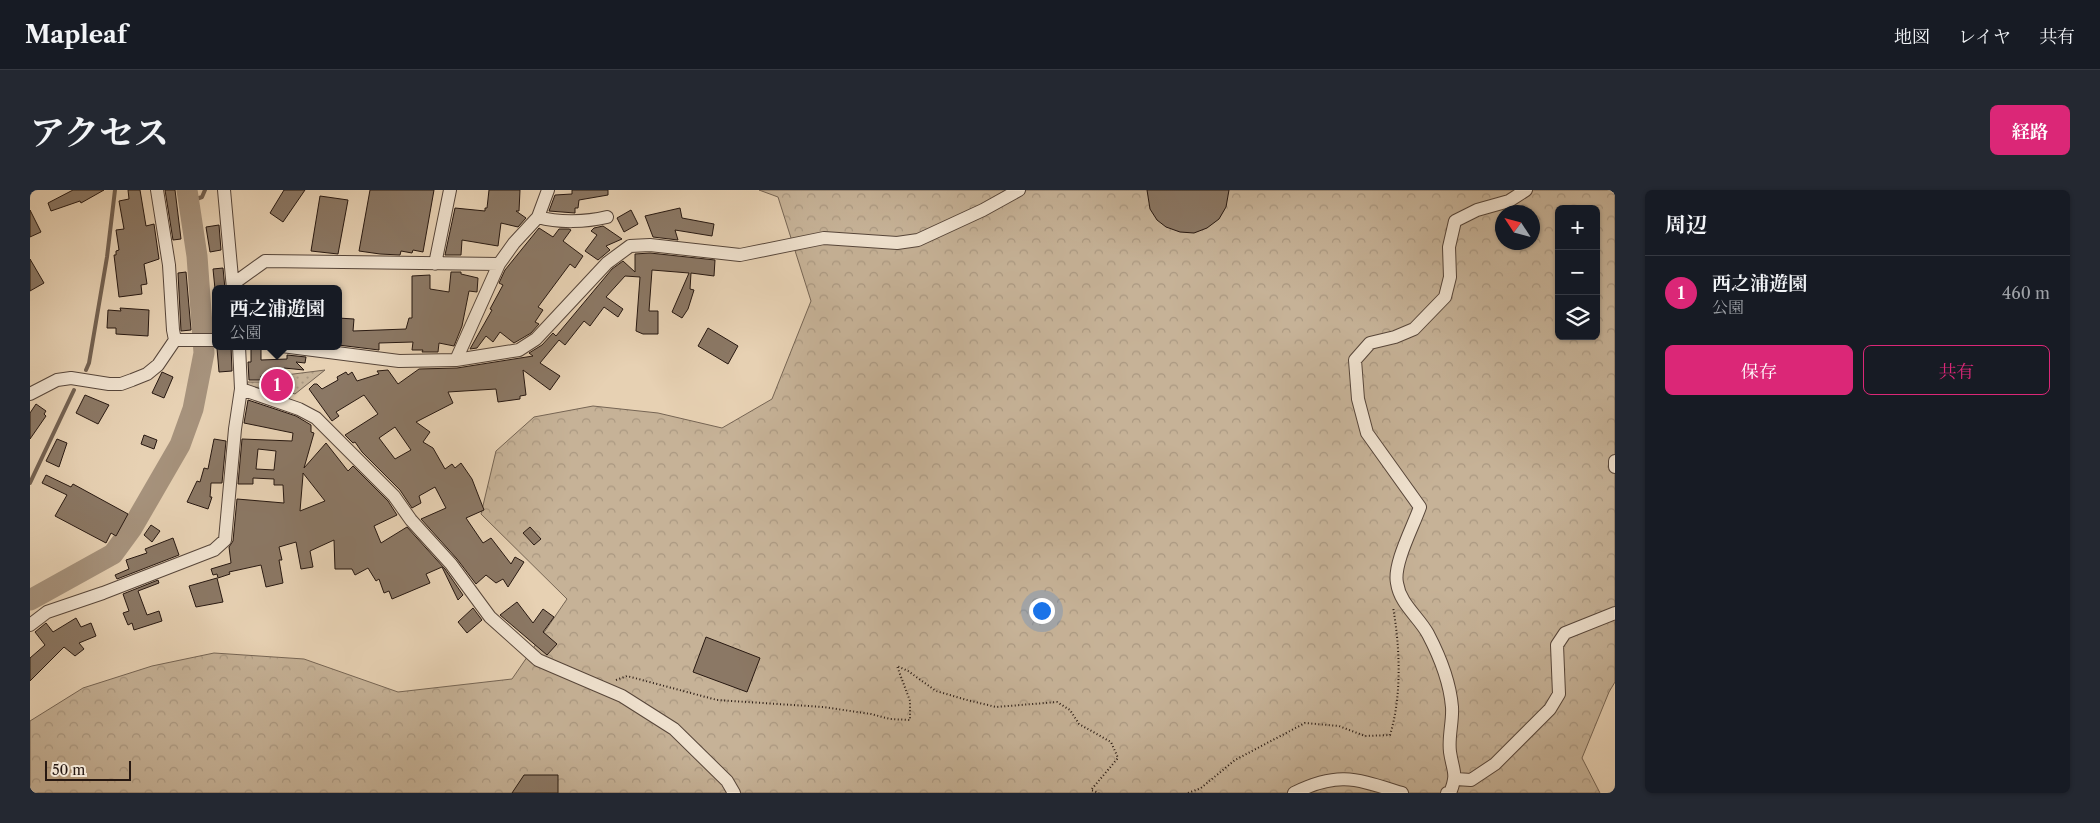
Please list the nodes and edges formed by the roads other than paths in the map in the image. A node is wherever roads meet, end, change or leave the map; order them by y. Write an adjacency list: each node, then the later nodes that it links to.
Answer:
1 (158, 190): 13 (street)
2 (224, 190): 11 (street)
3 (450, 190): 9 (street)
4 (548, 190): 7 (street)
5 (1019, 190): 17 (street)
6 (1526, 190): 24 (street)
7 (538, 217): 8 (street); 10 (street)
8 (607, 217)
9 (435, 264): 10 (street); 12 (street)
10 (499, 264): 17 (street)
11 (233, 285)
12 (234, 285)
13 (179, 340): 14 (street); 19 (street)
14 (212, 340)
15 (238, 350): 18 (street)
16 (313, 350): 17 (street)
17 (456, 360)
18 (241, 389): 23 (street); 25 (street)
19 (30, 394)
20 (1615, 461): 21 (street)
21 (1615, 467)
22 (1615, 613): 24 (street)
23 (30, 624)
24 (1456, 779): 28 (street)
25 (734, 793)
26 (1294, 793): 27 (street)
27 (1402, 793)
28 (1447, 793)

